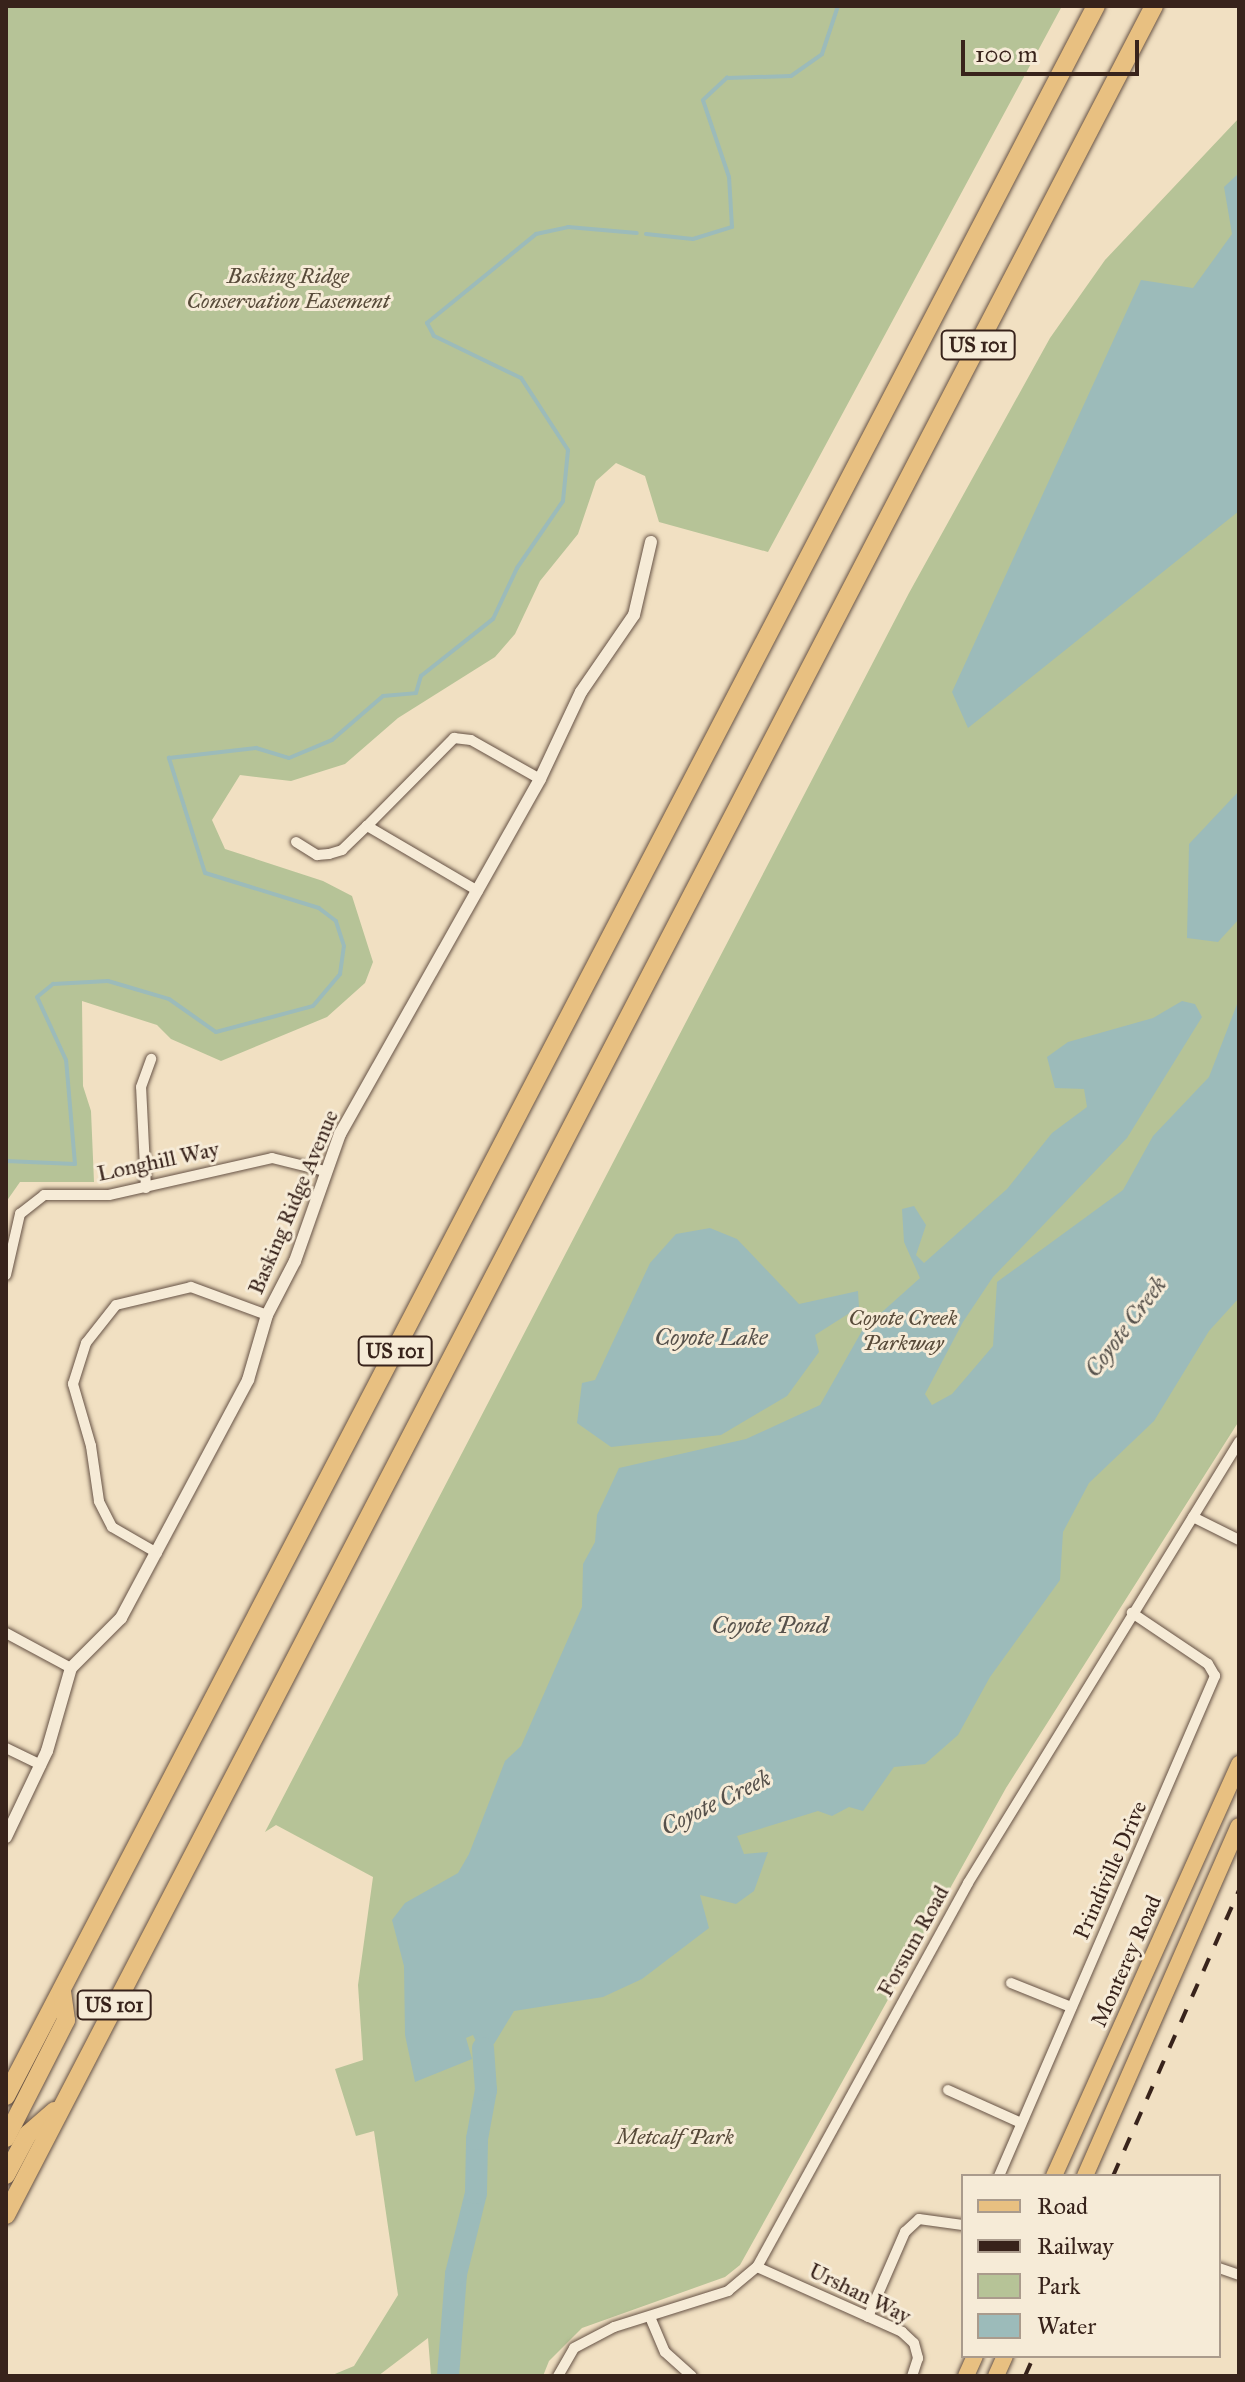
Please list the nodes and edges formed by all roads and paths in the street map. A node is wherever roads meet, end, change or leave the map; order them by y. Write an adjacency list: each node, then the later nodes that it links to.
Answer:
1 (1096, 6): 26 (highway, US 101)
2 (1154, 6): 30 (highway, US 101)
3 (651, 542): 4 (street, Basking Ridge Avenue)
4 (540, 779): 5 (street); 7 (street, Basking Ridge Avenue)
5 (367, 826): 6 (street); 7 (street)
6 (296, 842)
7 (478, 891): 9 (street, Basking Ridge Avenue)
8 (151, 1059): 10 (street)
9 (325, 1171): 10 (street, Longhill Way); 12 (street, Basking Ridge Avenue)
10 (146, 1188): 11 (street, Longhill Way)
11 (6, 1275)
12 (267, 1315): 16 (street, Basking Ridge Avenue); 16 (street)
13 (1239, 1442): 14 (street, Forsum Road)
14 (1193, 1517): 15 (street); 17 (street, Forsum Road)
15 (1239, 1540)
16 (157, 1553): 19 (street, Basking Ridge Avenue)
17 (1132, 1613): 27 (street, Prindiville Drive); 39 (street, Forsum Road)
18 (6, 1633): 19 (street)
19 (71, 1668): 22 (street, Basking Ridge Avenue)
20 (6, 1748): 22 (street)
21 (1239, 1764): 34 (main road, Monterey Road)
22 (41, 1765): 24 (street, Basking Ridge Avenue)
23 (1239, 1826): 35 (main road)
24 (6, 1837)
25 (1011, 1983): 27 (street)
26 (62, 1991): 29 (highway, US 101); 32 (highway)
27 (1071, 2007): 31 (street, Prindiville Drive)
28 (948, 2090): 31 (street)
29 (6, 2096)
30 (62, 2103): 36 (highway); 37 (highway, US 101)
31 (1019, 2122): 33 (street, Prindiville Drive)
32 (6, 2138)
33 (1000, 2174)
34 (1055, 2174)
35 (1086, 2174)
36 (6, 2175)
37 (6, 2215)
38 (961, 2225): 41 (street)
39 (757, 2267): 40 (street, Forsum Road); 41 (street, Urshan Way)
40 (650, 2317): 42 (street, Forsum Road); 43 (street)
41 (868, 2317): 44 (street, Urshan Way)
42 (558, 2376)
43 (692, 2376)
44 (912, 2376)

